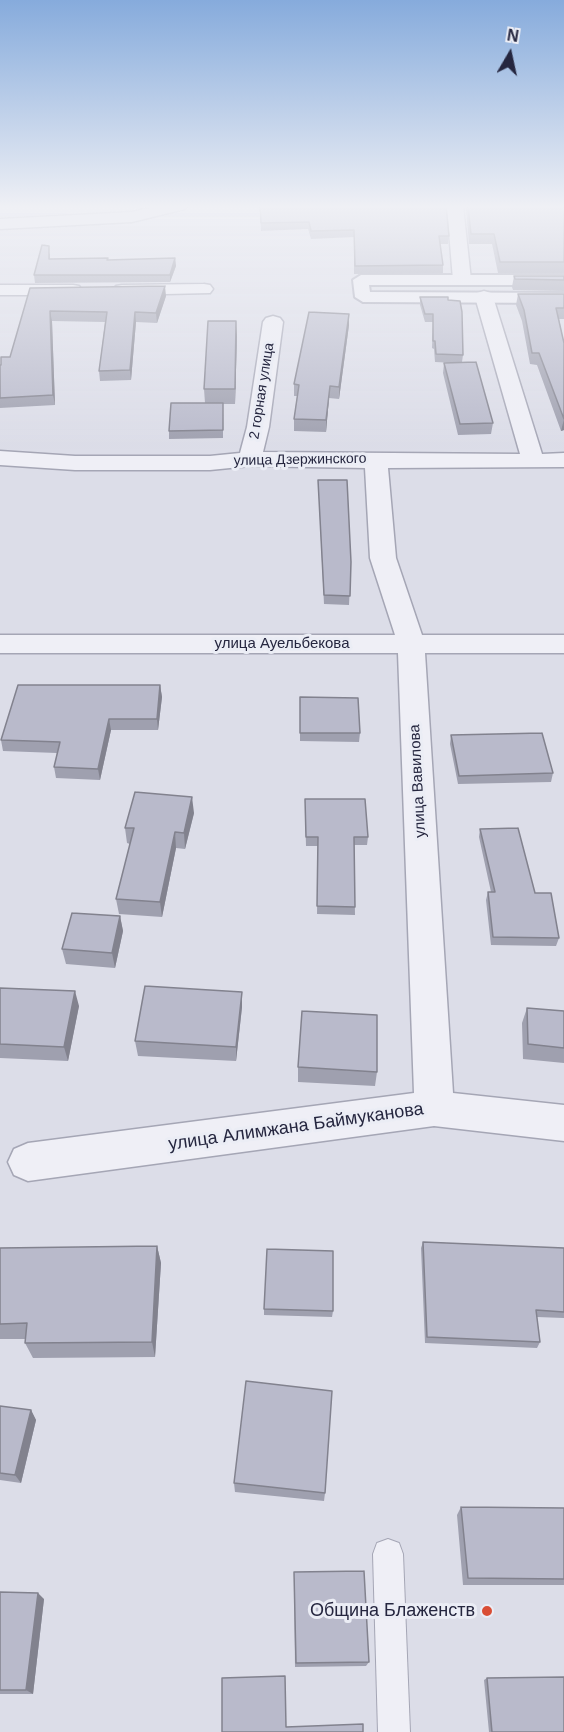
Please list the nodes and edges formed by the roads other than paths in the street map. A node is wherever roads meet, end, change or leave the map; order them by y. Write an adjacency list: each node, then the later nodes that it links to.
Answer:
1 (362, 287): 4 (street)
2 (204, 289): 3 (street)
3 (0, 290)
4 (484, 297): 5 (street); 10 (street)
5 (564, 298)
6 (273, 322): 8 (street, 2 горная улица)
7 (0, 458): 8 (street, улица Дзержинского)
8 (250, 459): 9 (street, улица Дзержинского)
9 (376, 459): 10 (street, улица Дзержинского); 12 (street, улица Вавилова)
10 (533, 460): 11 (street, улица Дзержинского)
11 (564, 460)
12 (411, 644): 13 (street, улица Ауельбекова); 14 (street, улица Ауельбекова); 15 (street, улица Вавилова)
13 (564, 644)
14 (0, 645)
15 (434, 1108): 16 (street, улица Алимжана Баймуканова); 17 (street, улица Алимжана Баймуканова)
16 (564, 1123)
17 (28, 1162)
18 (388, 1554): 19 (lane)
19 (394, 1732)

